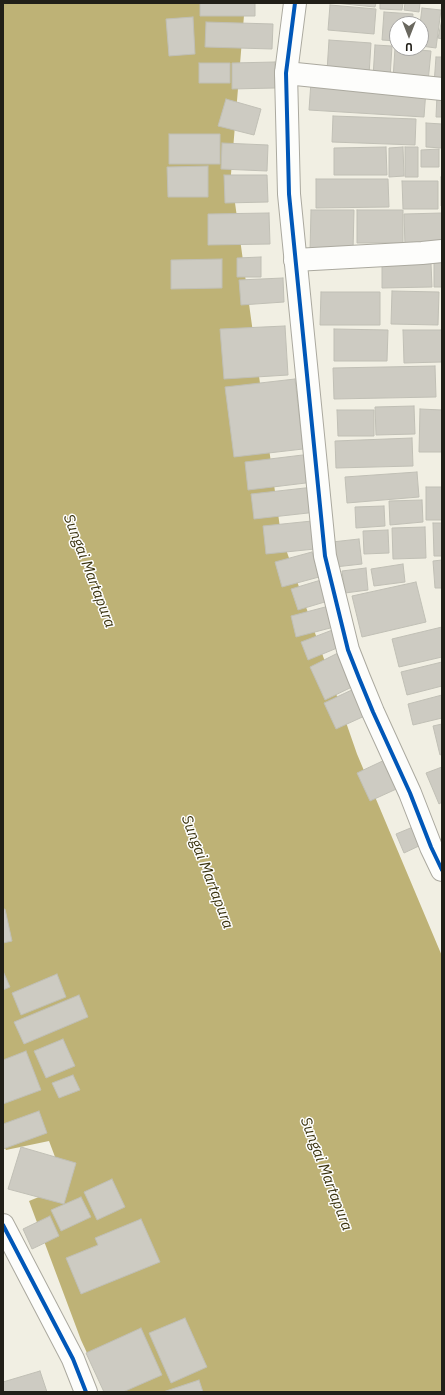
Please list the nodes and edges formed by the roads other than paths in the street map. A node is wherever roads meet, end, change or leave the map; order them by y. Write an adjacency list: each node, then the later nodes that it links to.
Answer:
1 (295, 3): 2 (street)
2 (286, 73): 3 (street); 5 (street)
3 (442, 89)
4 (442, 251): 5 (street)
5 (295, 260): 6 (street)
6 (442, 870)
7 (3, 1225): 8 (street)
8 (86, 1392)

